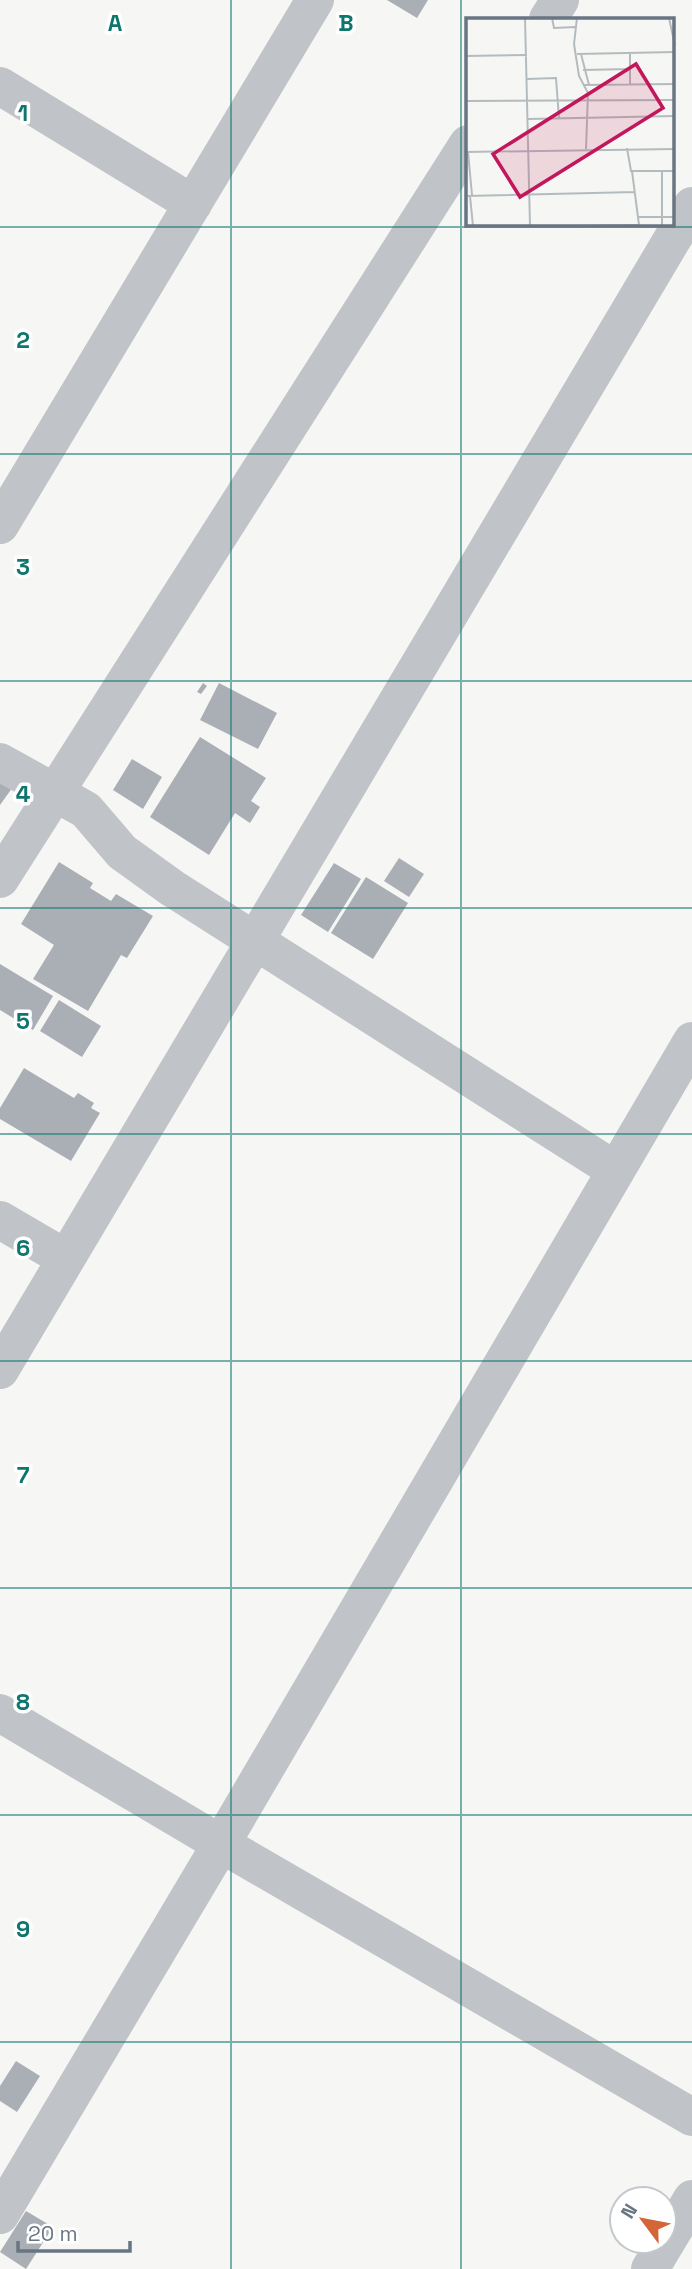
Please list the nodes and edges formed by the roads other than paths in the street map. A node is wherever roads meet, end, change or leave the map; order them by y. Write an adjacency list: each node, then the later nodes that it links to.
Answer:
1 (315, 0): 6 (street)
2 (560, 0): 3 (street)
3 (549, 18)
4 (3, 94): 6 (street)
5 (466, 147): 10 (street)
6 (193, 204): 8 (street)
7 (692, 206): 12 (street)
8 (0, 525)
9 (0, 762): 10 (street)
10 (54, 792): 11 (street); 12 (street)
11 (0, 879)
12 (255, 942): 14 (street); 16 (street)
13 (692, 1041): 14 (street)
14 (615, 1170): 19 (street)
15 (0, 1220): 16 (street)
16 (65, 1258): 17 (street)
17 (0, 1370)
18 (0, 1713): 19 (street)
19 (221, 1844): 20 (street); 22 (street)
20 (692, 2117)
21 (692, 2199): 23 (street)
22 (0, 2215)
23 (650, 2269)

